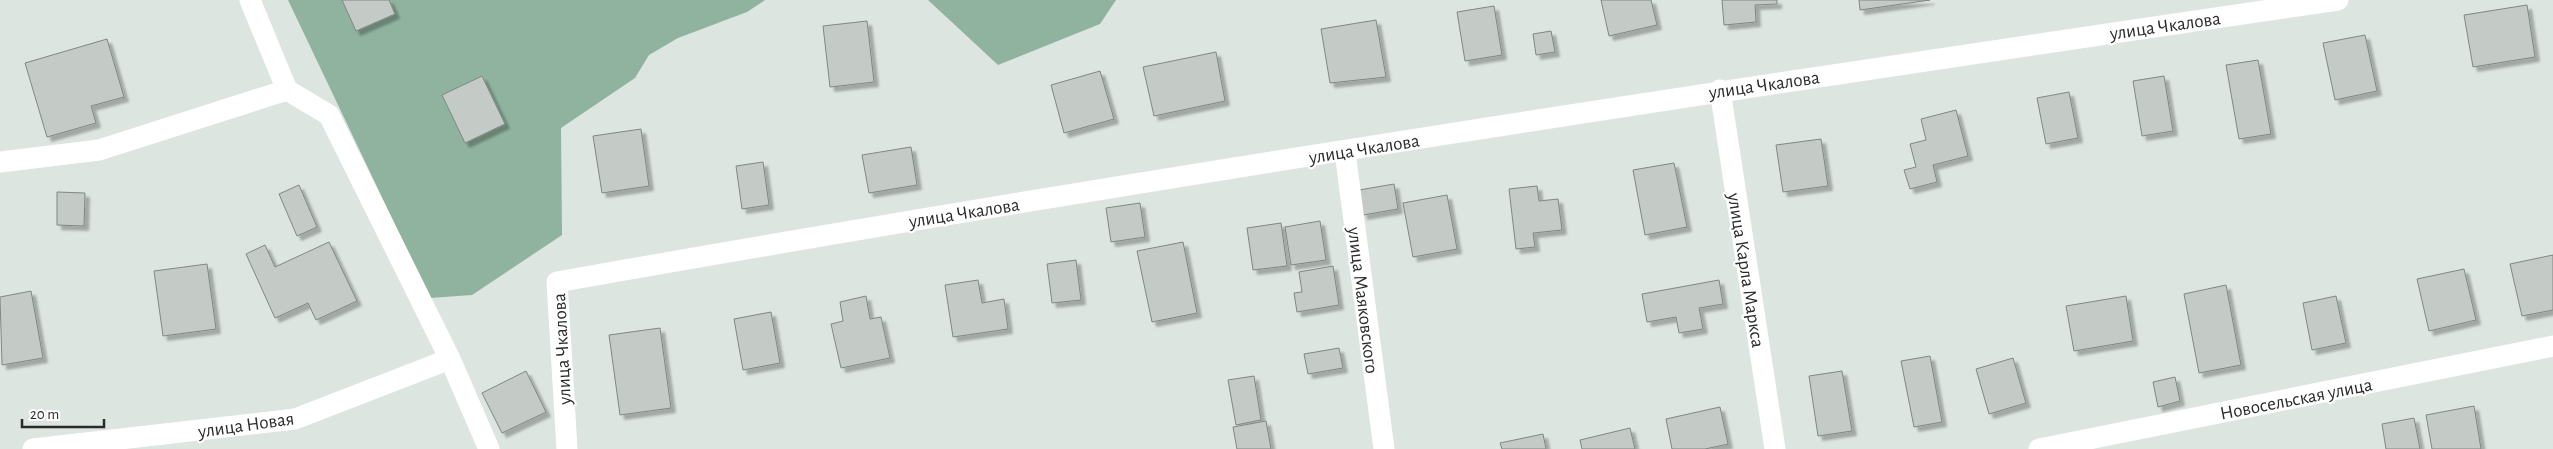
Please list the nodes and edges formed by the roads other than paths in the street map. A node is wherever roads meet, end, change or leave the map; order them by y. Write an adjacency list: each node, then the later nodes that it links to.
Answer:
1 (250, 0): 3 (street)
2 (2338, 0): 4 (street, улица Чкалова)
3 (287, 90): 6 (street); 8 (street)
4 (1720, 90): 5 (street, улица Чкалова); 13 (street, улица Карла Маркса)
5 (1345, 152): 11 (street, улица Чкалова); 12 (street, улица Маяковского)
6 (0, 162)
7 (2553, 346): 14 (street, Новосельская улица)
8 (450, 360): 9 (street, улица Новая); 10 (street)
9 (33, 449)
10 (489, 449)
11 (567, 449)
12 (1384, 449)
13 (1774, 449)
14 (2039, 449)

